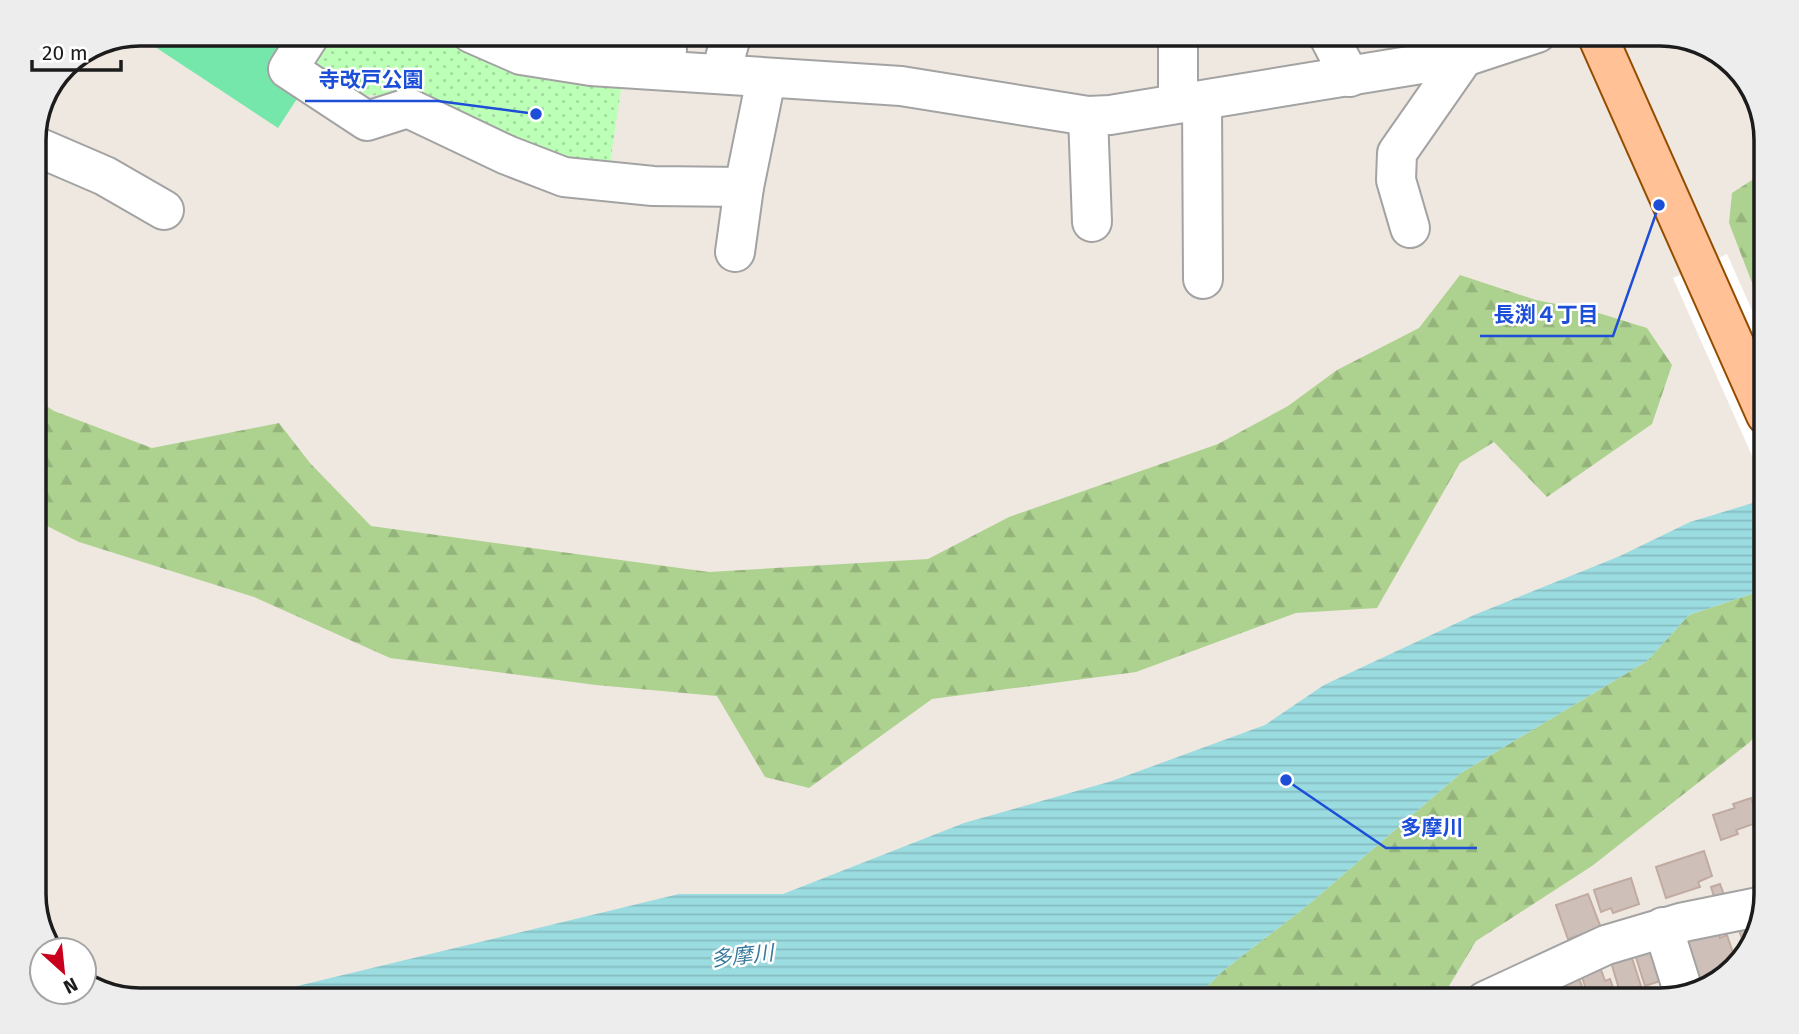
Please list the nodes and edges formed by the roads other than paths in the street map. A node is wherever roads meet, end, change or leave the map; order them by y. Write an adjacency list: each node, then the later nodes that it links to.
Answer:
1 (303, 46): 14 (street)
2 (501, 46): 10 (street)
3 (729, 46): 10 (street)
4 (1180, 46): 11 (street)
5 (1335, 46): 9 (street)
6 (1465, 46): 9 (street)
7 (1468, 46): 17 (street)
8 (1602, 46): 20 (main road)
9 (1350, 76): 11 (street)
10 (778, 79): 12 (street); 14 (street)
11 (1190, 101): 12 (street); 19 (street)
12 (1088, 116): 16 (street)
13 (46, 151): 15 (street)
14 (744, 187): 18 (street)
15 (164, 210)
16 (1092, 222)
17 (1410, 228)
18 (735, 252)
19 (1203, 279)
20 (1753, 387)
21 (1753, 908): 22 (street)
22 (1663, 928): 23 (street); 24 (street)
23 (1681, 986)
24 (1545, 987)

